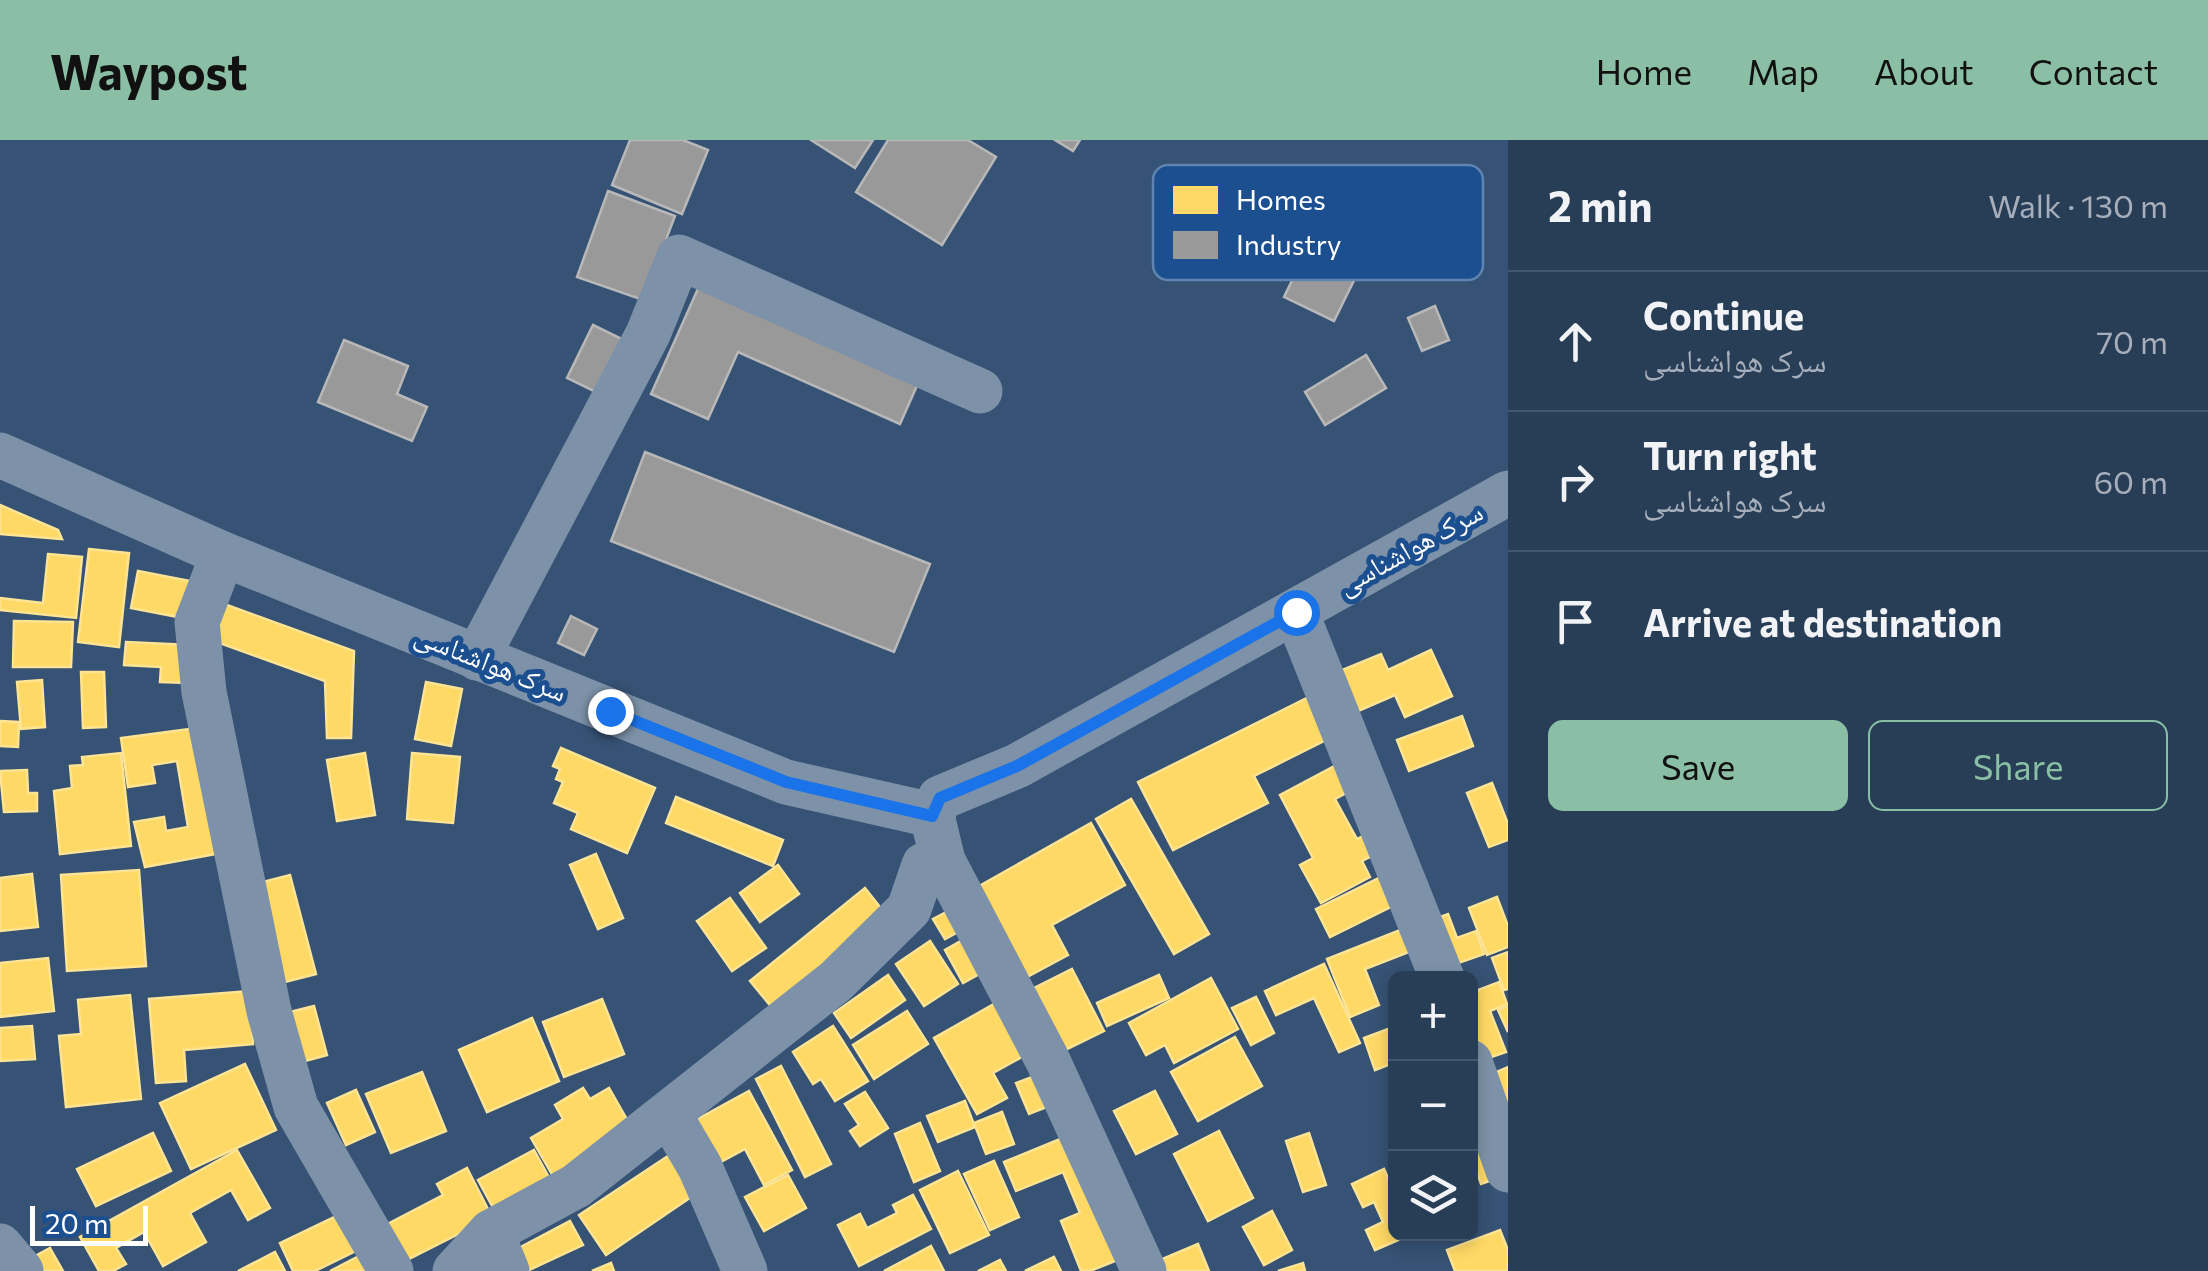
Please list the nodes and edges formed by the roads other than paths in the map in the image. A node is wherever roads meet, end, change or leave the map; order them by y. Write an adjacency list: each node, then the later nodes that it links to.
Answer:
1 (980, 391): 6 (street)
2 (0, 455): 4 (street, سرک هواشناسی)
3 (1508, 493): 5 (street, سرک هواشناسی)
4 (223, 554): 6 (street, سرک هواشناسی); 16 (street)
5 (1296, 612): 7 (street, سرک هواشناسی); 9 (street)
6 (477, 658): 7 (street, سرک هواشناسی)
7 (932, 816): 8 (street)
8 (944, 861): 11 (street); 19 (street)
9 (1439, 971)
10 (1478, 1085): 12 (street)
11 (670, 1116): 14 (street); 18 (street)
12 (1508, 1170)
13 (0, 1246): 15 (street)
14 (499, 1252): 17 (street)
15 (21, 1271)
16 (390, 1271)
17 (454, 1271)
18 (745, 1271)
19 (1144, 1271)

